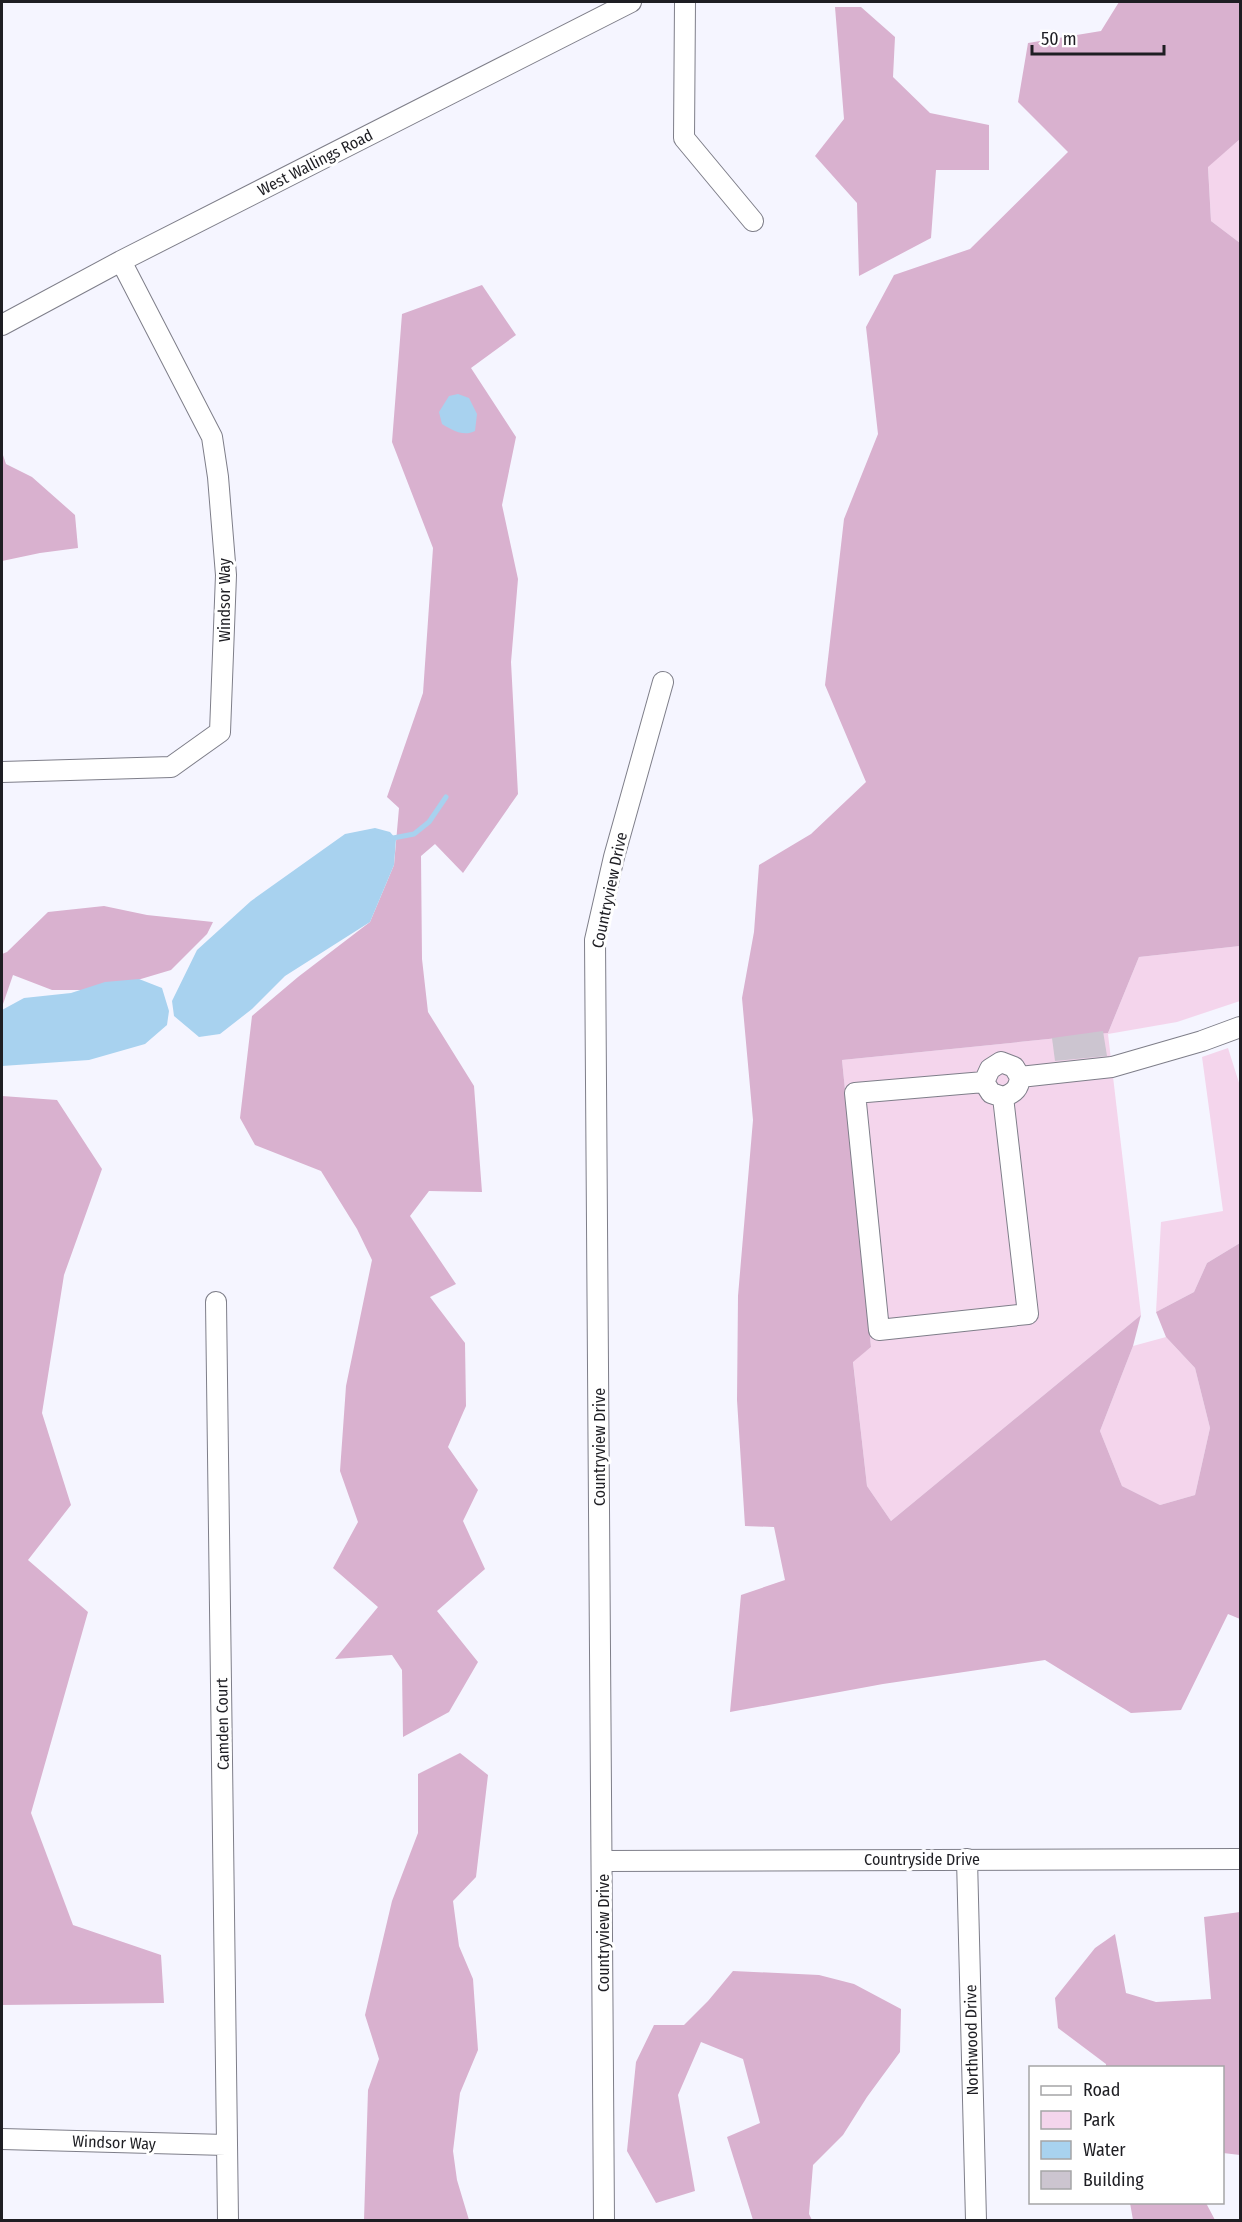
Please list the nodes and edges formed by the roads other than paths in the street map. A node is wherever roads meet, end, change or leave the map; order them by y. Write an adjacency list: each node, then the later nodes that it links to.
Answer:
1 (631, 2): 4 (street, West Wallings Road)
2 (685, 2): 3 (street)
3 (753, 222)
4 (121, 261): 5 (street, West Wallings Road); 7 (street, Windsor Way)
5 (2, 326)
6 (663, 681): 15 (street, Countryview Drive)
7 (2, 772)
8 (1240, 1027): 9 (street)
9 (1020, 1077): 10 (street); 11 (street)
10 (984, 1082): 11 (street); 11 (street)
11 (1004, 1097)
12 (216, 1302): 17 (street, Camden Court)
13 (967, 1859): 14 (street, Countryside Drive); 15 (street, Countryside Drive); 20 (street, Northwood Drive)
14 (1240, 1859)
15 (603, 1861): 19 (street, Countryview Drive)
16 (2, 2139): 17 (street, Windsor Way)
17 (226, 2145): 18 (street, Camden Court)
18 (228, 2220)
19 (604, 2220)
20 (976, 2220)

